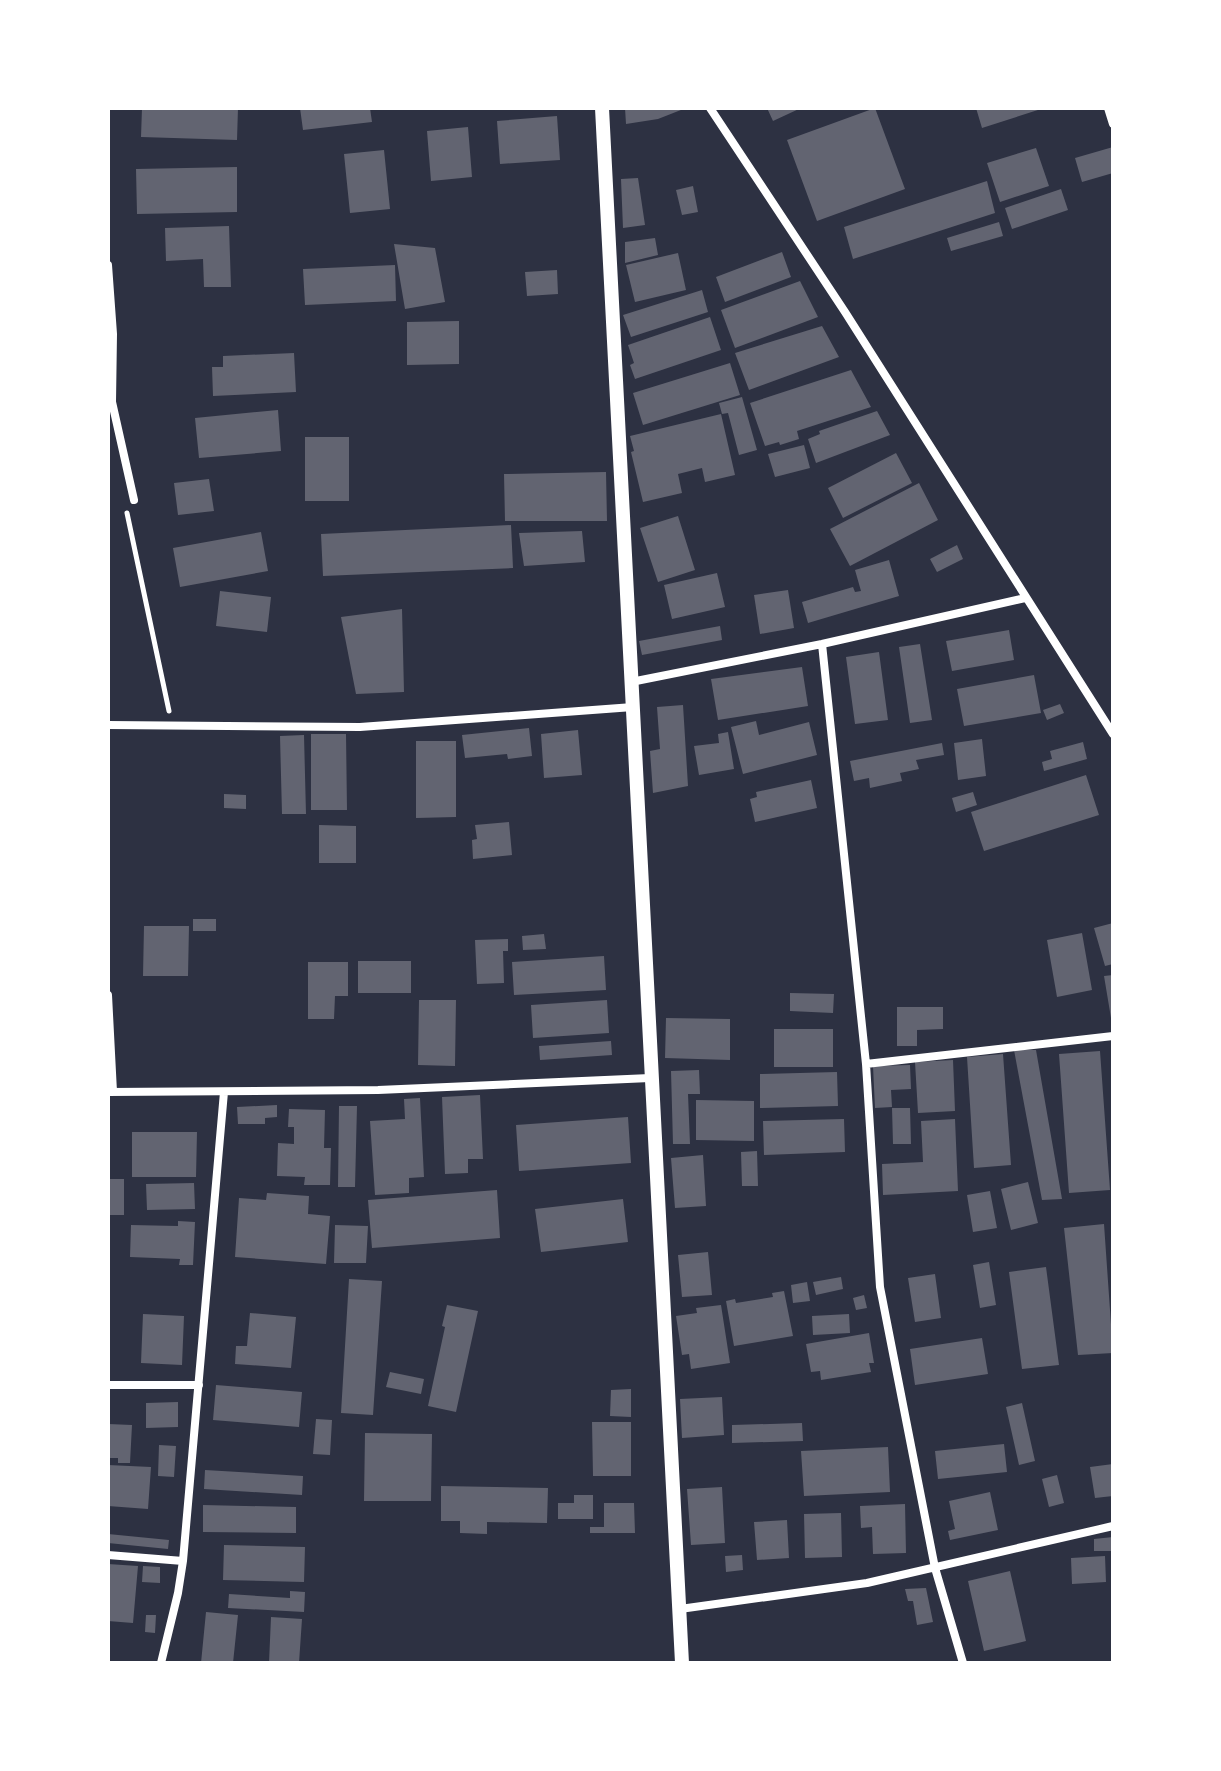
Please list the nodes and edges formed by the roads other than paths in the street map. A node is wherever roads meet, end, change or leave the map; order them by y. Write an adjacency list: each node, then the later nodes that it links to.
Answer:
1 (602, 108): 10 (street)
2 (710, 108): 8 (street)
3 (1108, 108): 4 (street)
4 (1113, 124)
5 (108, 265): 6 (street)
6 (110, 362): 7 (street)
7 (134, 500)
8 (1025, 598): 9 (street); 13 (street)
9 (822, 644): 10 (street); 16 (street)
10 (630, 683): 11 (street)
11 (633, 707): 12 (street); 17 (street)
12 (108, 725)
13 (1113, 734)
14 (108, 995): 18 (street)
15 (1113, 1036): 16 (street)
16 (866, 1064): 25 (street)
17 (650, 1078): 19 (street); 26 (street)
18 (111, 1092): 19 (street)
19 (224, 1092): 21 (street)
20 (108, 1385): 21 (street)
21 (199, 1385): 24 (street)
22 (1113, 1526): 25 (street)
23 (108, 1555): 24 (street)
24 (183, 1561): 27 (street)
25 (935, 1568): 26 (street); 29 (street)
26 (680, 1609): 28 (street)
27 (161, 1663)
28 (682, 1663)
29 (963, 1663)

